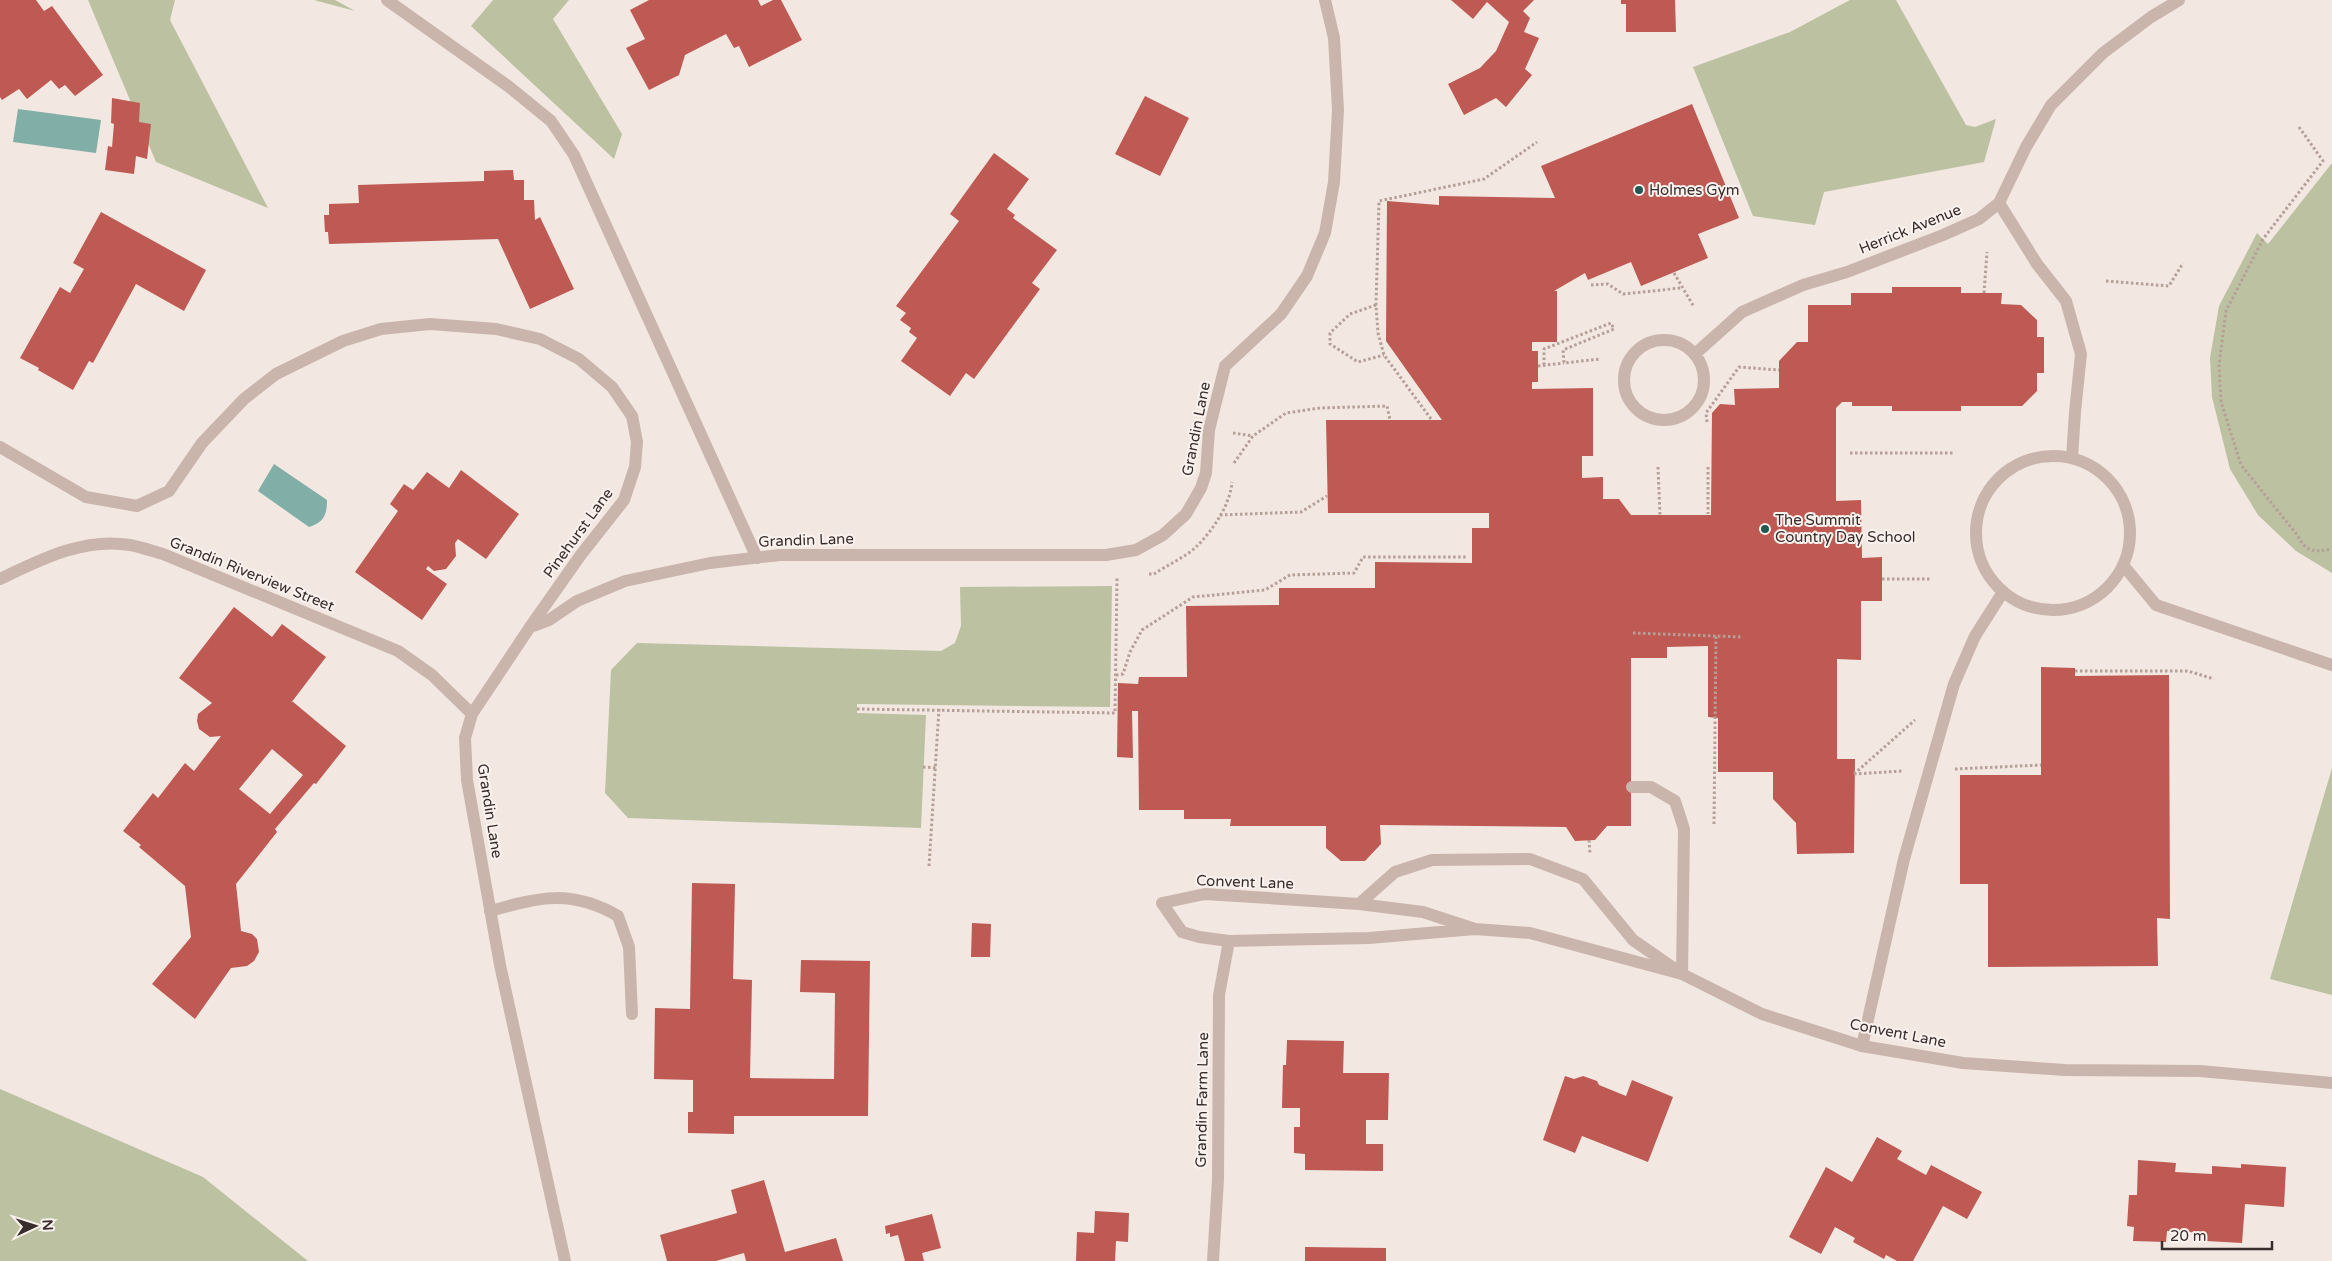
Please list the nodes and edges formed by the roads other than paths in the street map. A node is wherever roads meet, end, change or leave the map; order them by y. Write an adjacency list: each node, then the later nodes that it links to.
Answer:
1 (387, 0): 8 (street)
2 (1325, 0): 8 (street, Grandin Lane)
3 (2179, 0): 4 (street, Herrick Avenue)
4 (1999, 203): 5 (street, Herrick Avenue); 7 (street)
5 (1695, 354): 5 (street)
6 (0, 447): 12 (street, Pinehurst Lane)
7 (2072, 458): 9 (street); 11 (street)
8 (757, 558): 12 (street, Grandin Lane)
9 (2123, 566): 11 (street); 13 (street)
10 (0, 579): 14 (street, Grandin Riverview Street)
11 (2003, 592): 22 (street)
12 (530, 627): 14 (street, Grandin Lane)
13 (2332, 665)
14 (472, 714): 17 (street, Grandin Lane)
15 (1632, 787): 20 (street)
16 (1359, 904): 18 (street, Convent Lane); 19 (street, Convent Lane); 20 (street)
17 (490, 911): 21 (street); 24 (street, Grandin Lane)
18 (1475, 929): 19 (street, Convent Lane); 20 (street, Convent Lane)
19 (1229, 941): 25 (street, Grandin Farm Lane)
20 (1682, 974): 22 (street, Convent Lane)
21 (632, 1014)
22 (1862, 1046): 23 (street, Convent Lane)
23 (2332, 1083)
24 (566, 1261)
25 (1213, 1261)

